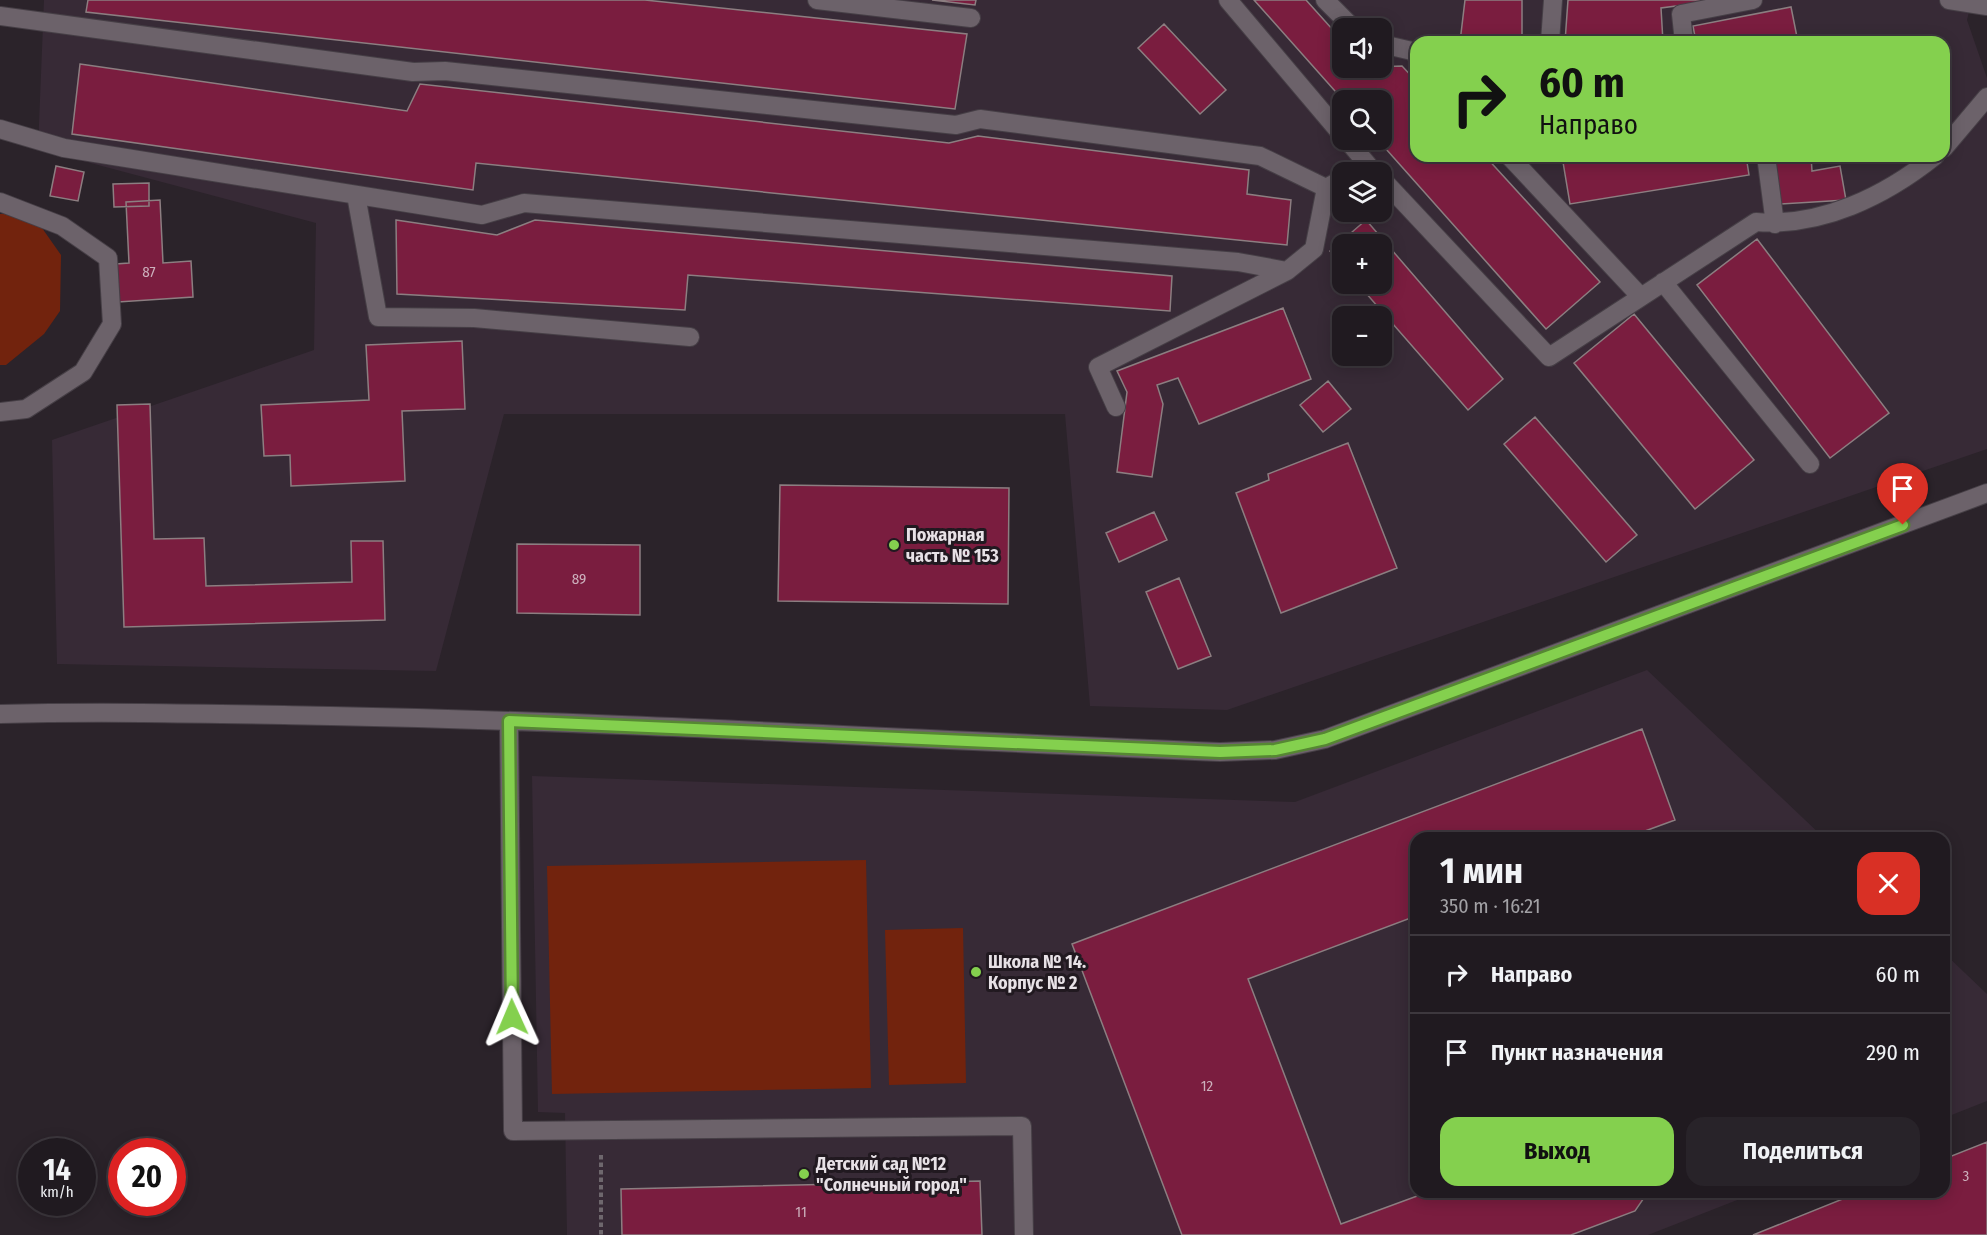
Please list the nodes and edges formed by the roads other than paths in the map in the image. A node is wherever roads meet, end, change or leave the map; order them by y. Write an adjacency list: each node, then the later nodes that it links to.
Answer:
1 (817, 0): 9 (street)
2 (1228, 0): 16 (street)
3 (1325, 0): 10 (street)
4 (1553, 0): 11 (street)
5 (1752, 0): 12 (street)
6 (1949, 0): 7 (street)
7 (1987, 6)
8 (0, 16): 23 (street)
9 (971, 18)
10 (1343, 18)
11 (1550, 36)
12 (1683, 36)
13 (1392, 46): 14 (street)
14 (1410, 51)
15 (1987, 97): 18 (street)
16 (1332, 123)
17 (0, 129): 25 (street)
18 (1950, 141)
19 (1516, 162): 30 (street)
20 (1767, 162): 27 (street)
21 (1928, 162): 27 (street)
22 (1332, 185): 23 (street)
23 (1326, 188): 28 (street)
24 (1392, 190): 30 (street)
25 (356, 195): 28 (street); 31 (street)
26 (0, 202): 33 (street)
27 (1775, 224): 29 (street)
28 (1287, 271): 32 (street)
29 (1663, 282): 30 (street); 34 (street)
30 (1641, 297)
31 (690, 337)
32 (1116, 407)
33 (0, 412)
34 (1810, 465)
35 (1987, 493): 37 (street)
36 (0, 714): 37 (street)
37 (509, 721): 38 (street)
38 (1024, 1235)

